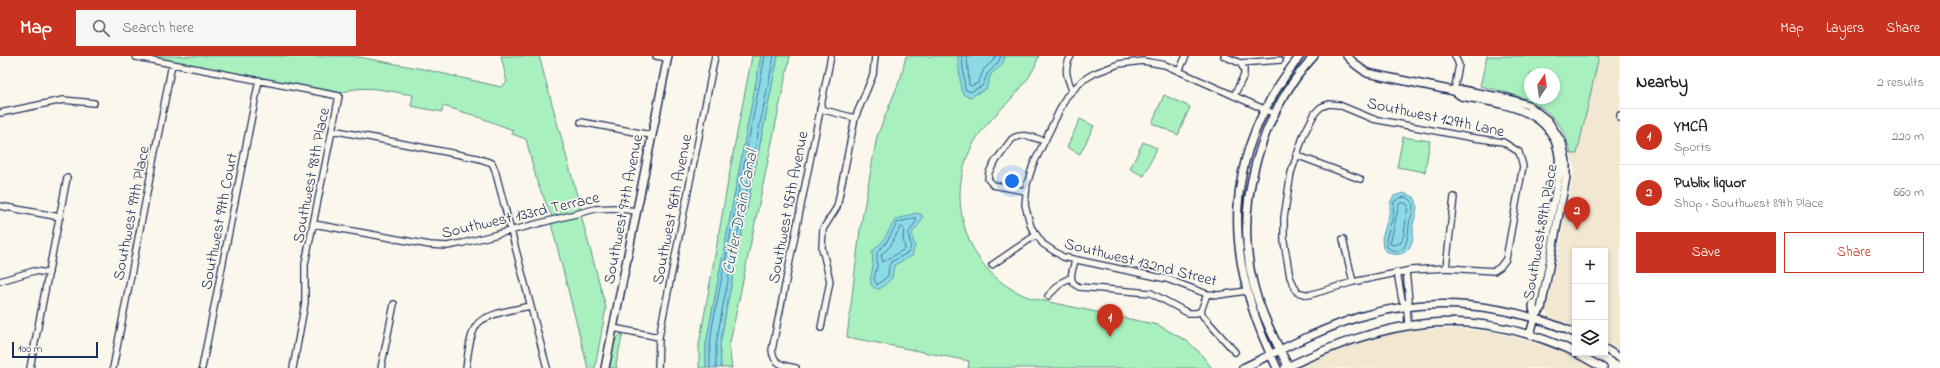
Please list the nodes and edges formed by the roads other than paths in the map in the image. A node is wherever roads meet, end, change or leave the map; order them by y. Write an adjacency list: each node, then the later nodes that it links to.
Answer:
1 (656, 56): 13 (street)
2 (715, 56): 71 (street, Southwest 96th Avenue)
3 (831, 56): 24 (street, Southwest 95th Avenue)
4 (875, 56): 28 (street)
5 (1071, 56): 20 (street)
6 (1186, 56): 18 (street)
7 (1224, 56): 16 (street)
8 (1300, 56): 25 (street)
9 (1314, 56): 27 (street)
10 (1347, 56): 21 (street)
11 (1455, 56): 21 (street)
12 (136, 57): 17 (street, Southwest 98th Place)
13 (667, 57): 31 (street, Southwest 97th Avenue)
14 (1135, 59): 18 (street, Southwest 132nd Street); 20 (street, Southwest 132nd Street)
15 (1280, 60): 16 (street)
16 (1240, 63): 22 (street)
17 (172, 64): 19 (street, Southwest 98th Place); 81 (street, Southwest 99th Place)
18 (1179, 71): 22 (street, Southwest 132nd Street)
19 (259, 80): 30 (street, Southwest 98th Place); 82 (street, Southwest 99th Court)
20 (1072, 90): 32 (street, Southwest 132nd Street)
21 (1454, 91): 65 (street); 65 (street, Southwest 89th Place)
22 (1234, 96): 25 (street, Southwest 132nd Street)
23 (94, 103): 26 (street)
24 (820, 109): 28 (street); 89 (street, Southwest 95th Avenue)
25 (1264, 110): 27 (street, Southwest 132nd Street); 37 (street)
26 (0, 112)
27 (1275, 114): 39 (street)
28 (855, 118): 68 (street)
29 (581, 122): 31 (street)
30 (332, 130): 45 (street, Southwest 98th Place); 46 (street)
31 (651, 135): 43 (street, Southwest 97th Avenue)
32 (1044, 141): 36 (street, Southwest 132nd Street); 36 (street)
33 (1296, 155): 35 (street); 51 (street, Southwest 129th Lane); 57 (street)
34 (67, 178): 44 (street)
35 (1360, 179)
36 (1025, 191): 47 (street, Southwest 132nd Street)
37 (1238, 197): 39 (street); 41 (street)
38 (1454, 197): 51 (street)
39 (1249, 198): 42 (street)
40 (0, 206): 44 (street)
41 (1238, 207): 42 (street); 58 (street)
42 (1248, 208): 73 (street)
43 (636, 211): 46 (street, Southwest 133rd Terrace); 67 (street, Southwest 97th Avenue)
44 (60, 217): 54 (street)
45 (314, 224): 46 (street, Southwest 133rd Terrace); 83 (street, Southwest 98th Place)
46 (511, 231): 62 (street)
47 (1036, 235): 49 (street, Southwest 132nd Street); 50 (street)
48 (1343, 239): 57 (street)
49 (1075, 261): 55 (street); 59 (street, Southwest 132nd Street)
50 (992, 265)
51 (1446, 268): 52 (street)
52 (1406, 271): 53 (street); 63 (street)
53 (1397, 272): 57 (street); 63 (street)
54 (49, 273): 56 (street); 80 (street)
55 (1070, 278): 60 (street); 64 (street)
56 (0, 282)
57 (1352, 282)
58 (1246, 291): 59 (street, Southwest 132nd Street); 76 (street)
59 (1206, 294): 64 (street)
60 (1048, 296)
61 (394, 304): 84 (street)
62 (530, 306): 85 (street); 86 (street)
63 (1407, 307): 65 (street); 66 (street); 73 (street)
64 (1201, 311): 75 (street)
65 (1535, 317): 69 (street); 70 (street, Southwest 89th Place)
66 (1408, 324): 70 (street); 79 (street)
67 (613, 328): 71 (street); 87 (street, Southwest 97th Avenue)
68 (822, 328)
69 (1572, 332)
70 (1530, 334): 74 (street)
71 (659, 337): 88 (street, Southwest 96th Avenue)
72 (1608, 350): 78 (street)
73 (1281, 351): 76 (street); 79 (street)
74 (1572, 351)
75 (1235, 352)
76 (1271, 356): 90 (street); 91 (street)
77 (1581, 356): 92 (street)
78 (1620, 358)
79 (1288, 367)
80 (30, 368)
81 (113, 368)
82 (202, 368)
83 (292, 368)
84 (382, 368)
85 (466, 368)
86 (547, 368)
87 (605, 368)
88 (658, 368)
89 (796, 368)
90 (1243, 368)
91 (1276, 368)
92 (1603, 368)

